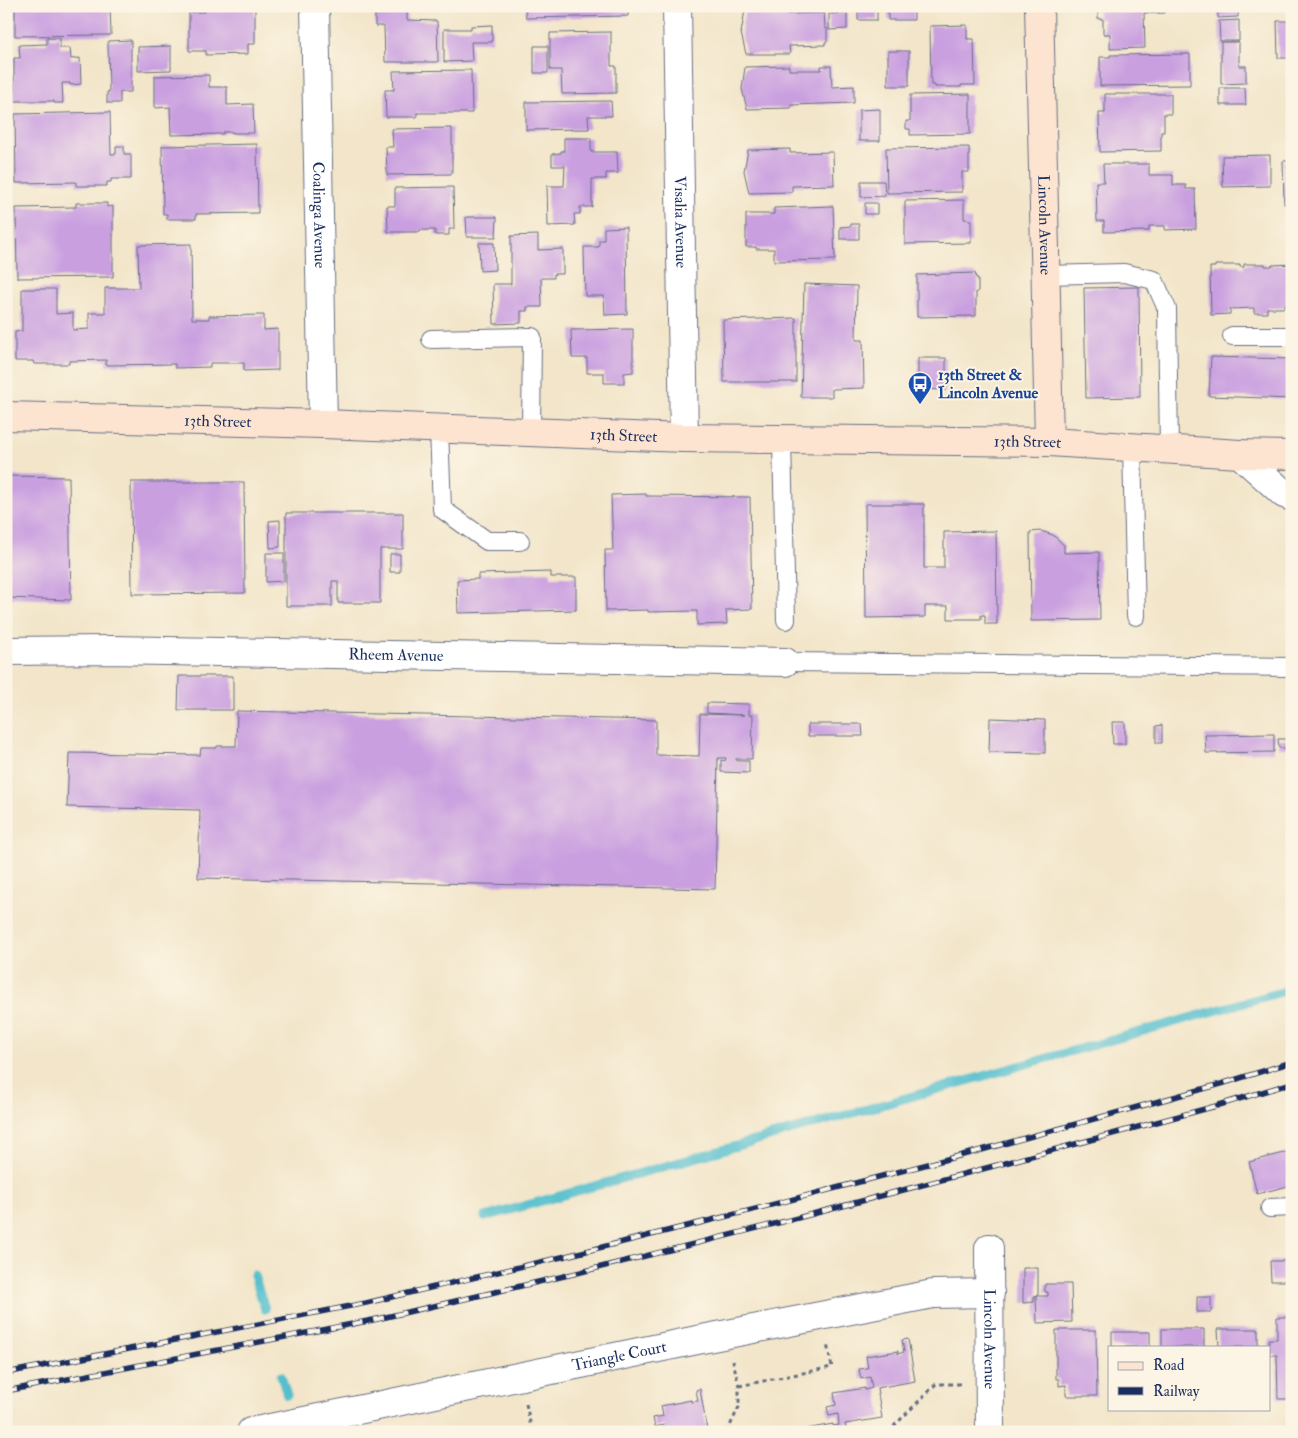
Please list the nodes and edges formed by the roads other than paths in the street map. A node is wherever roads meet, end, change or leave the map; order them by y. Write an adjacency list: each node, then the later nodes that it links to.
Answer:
1 (315, 6): 9 (street, Coalinga Avenue)
2 (676, 6): 12 (street, Visalia Avenue)
3 (1039, 6): 4 (main road, Lincoln Avenue)
4 (1046, 276): 14 (main road, Lincoln Avenue); 16 (lane)
5 (1232, 336): 6 (lane)
6 (1292, 336)
7 (431, 339): 11 (lane)
8 (6, 416): 9 (main road, 13th Street)
9 (323, 424): 10 (main road, 13th Street)
10 (439, 429): 11 (main road, 13th Street); 20 (lane)
11 (531, 432): 12 (main road, 13th Street)
12 (684, 438): 13 (main road, 13th Street)
13 (782, 439): 14 (main road, 13th Street); 22 (lane)
14 (1049, 442): 15 (main road, 13th Street)
15 (1132, 447): 16 (main road, 13th Street); 21 (lane)
16 (1169, 450): 17 (main road, 13th Street)
17 (1240, 454): 18 (main road, 13th Street); 19 (street)
18 (1292, 455)
19 (1292, 497)
20 (520, 541)
21 (1136, 616)
22 (786, 620)
23 (6, 651): 24 (street, Rheem Avenue)
24 (784, 662): 25 (lane)
25 (1292, 667)
26 (1292, 1207): 27 (lane)
27 (1270, 1208)
28 (989, 1248): 29 (street, Lincoln Avenue)
29 (990, 1293): 30 (street, Triangle Court); 31 (street, Lincoln Avenue)
30 (251, 1432)
31 (990, 1432)

